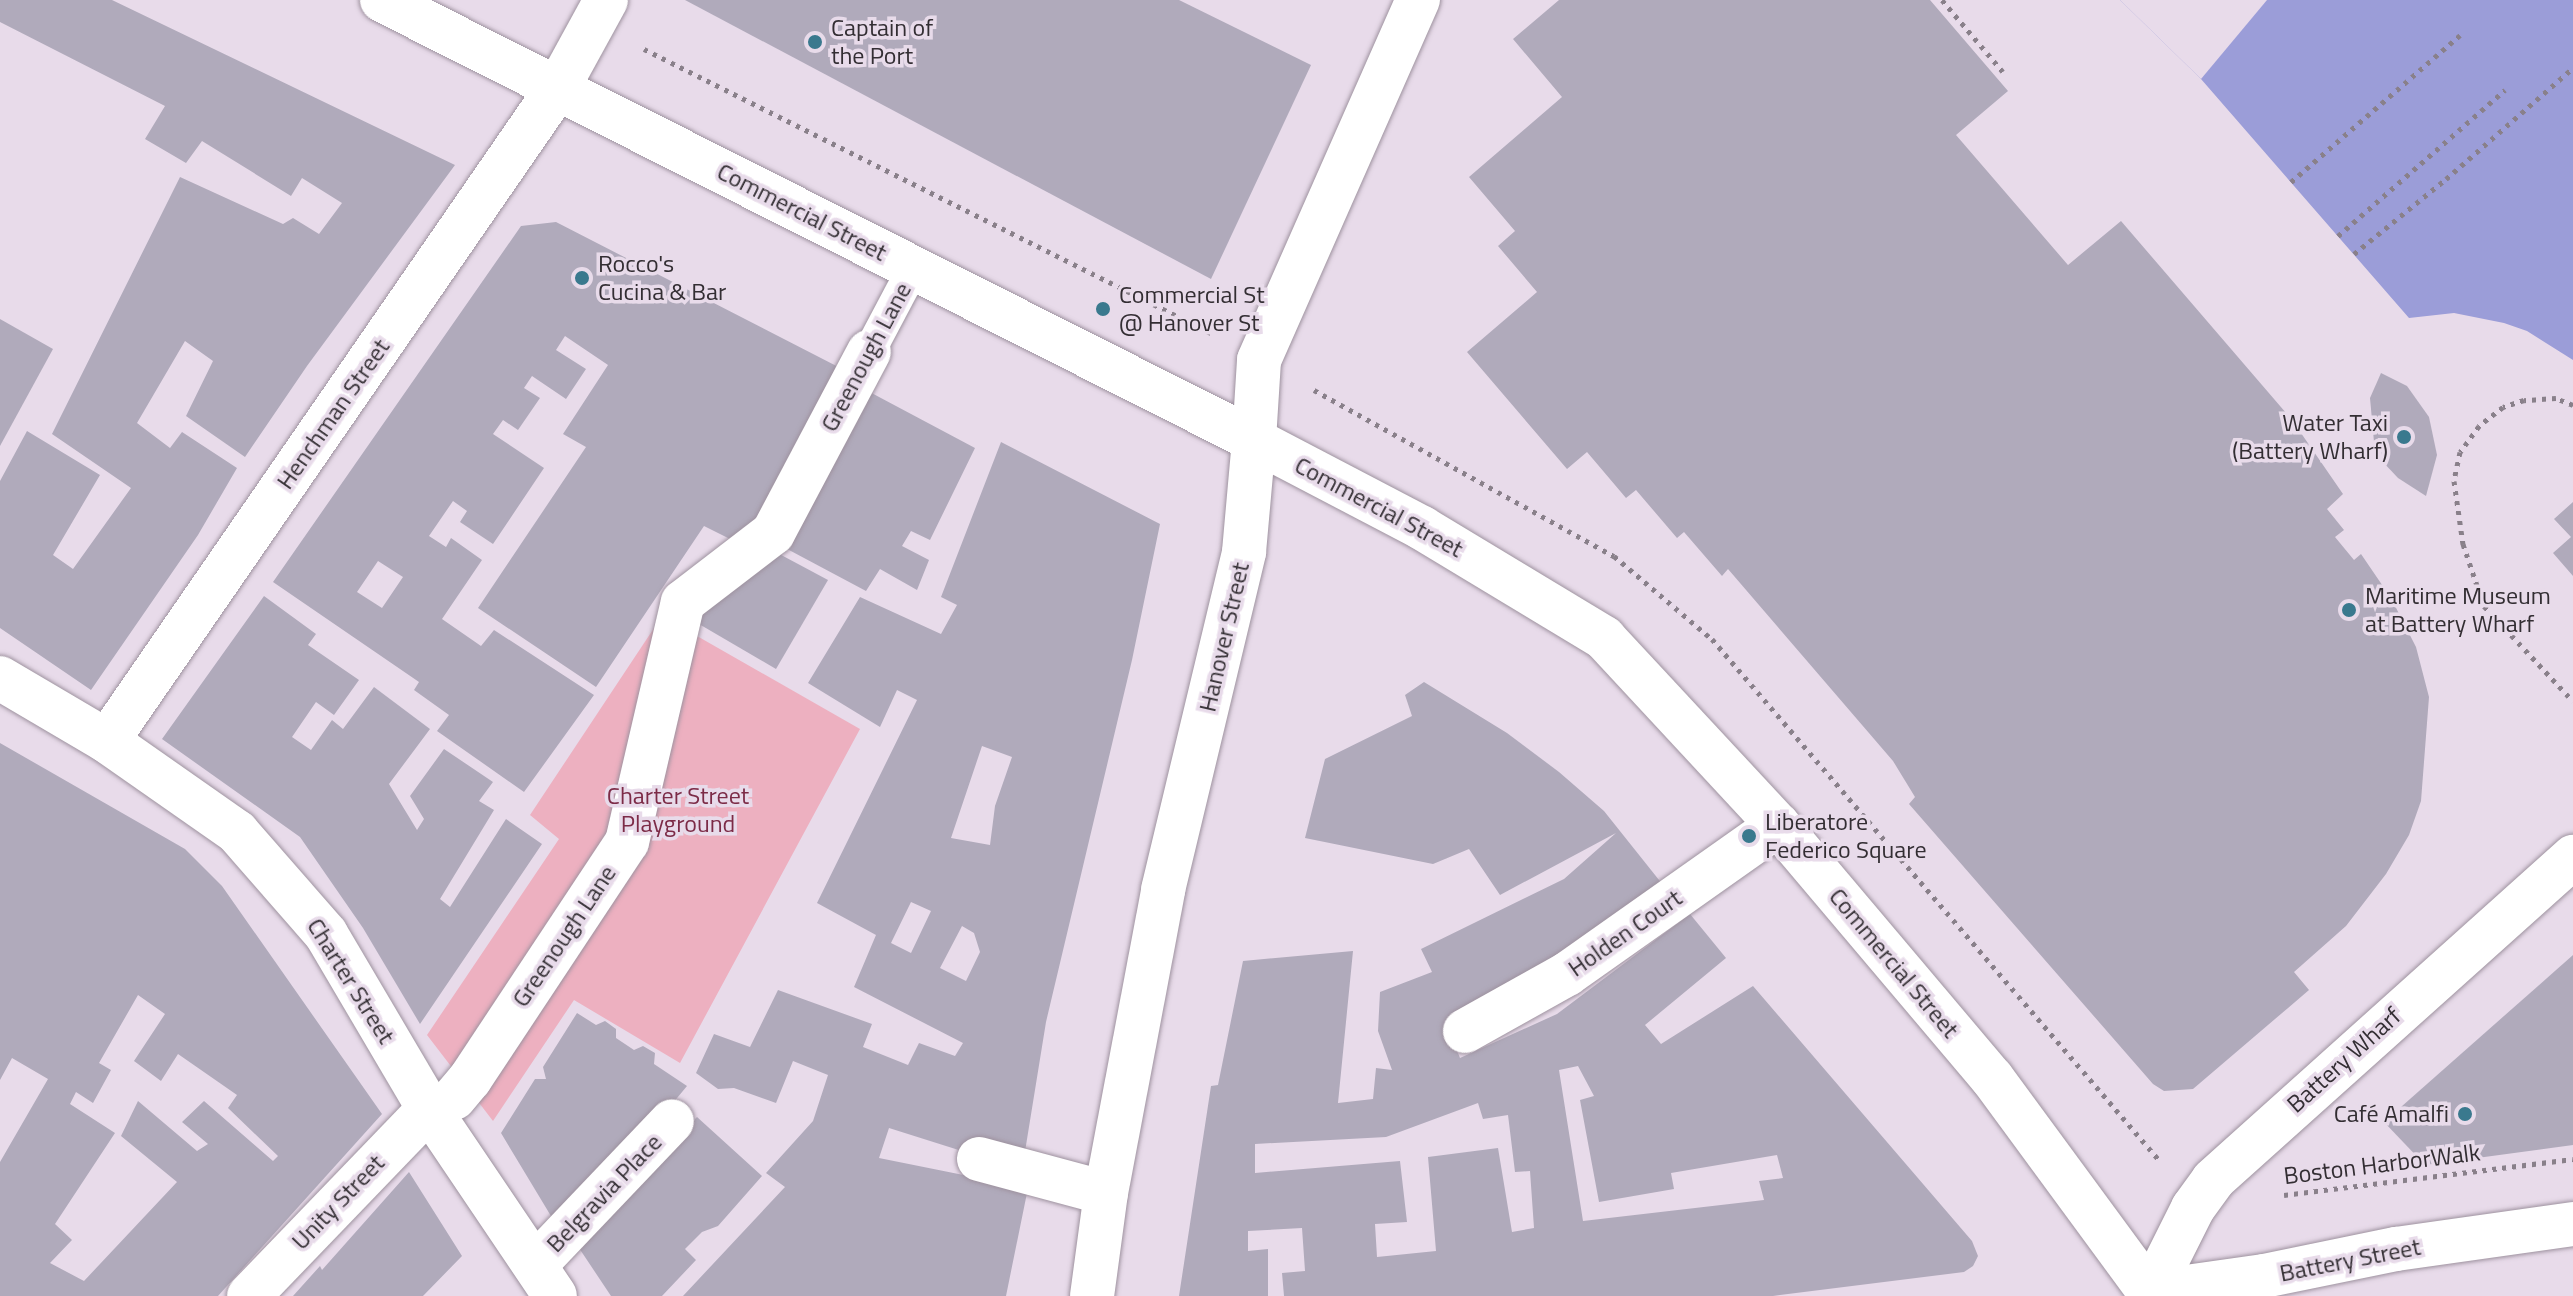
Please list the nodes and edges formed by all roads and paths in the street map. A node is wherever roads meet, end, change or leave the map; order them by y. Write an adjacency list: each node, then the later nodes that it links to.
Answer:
1 (382, 0): 8 (street, Commercial Street)
2 (1418, 0): 17 (street, Hanover Street)
3 (1942, 0): 7 (path)
4 (600, 12): 8 (street, Henchman Street); 17 (path)
5 (2460, 35): 12 (path)
6 (2573, 68): 10 (path)
7 (2003, 72)
8 (559, 86): 15 (street, Commercial Street); 22 (street, Henchman Street)
9 (2505, 90): 13 (path)
10 (2469, 160): 11 (path); 14 (path)
11 (2446, 179)
12 (2291, 182)
13 (2338, 236)
14 (2354, 254)
15 (913, 269): 16 (lane, Greenough Lane); 19 (street, Commercial Street)
16 (869, 352): 26 (street, Greenough Lane)
17 (1259, 360): 19 (street, Hanover Street)
18 (2573, 405): 21 (path)
19 (1254, 440): 23 (street, Commercial Street); 30 (street, Hanover Street)
20 (0, 678): 22 (street, Charter Street)
21 (2573, 701)
22 (107, 741): 26 (street, Charter Street)
23 (1778, 825): 25 (street, Holden Court); 34 (street, Commercial Street)
24 (2573, 857): 34 (street, Battery Wharf)
25 (1465, 1031)
26 (441, 1104): 33 (street, Charter Street); 35 (street, Unity Street)
27 (672, 1121): 33 (street, Belgravia Place)
28 (979, 1159): 30 (street)
29 (2573, 1159): 31 (path, Boston HarborWalk)
30 (1106, 1193): 36 (street, Hanover Street)
31 (2280, 1195)
32 (2573, 1224): 34 (street, Battery Street)
33 (545, 1280)
34 (2144, 1295)
35 (249, 1296)
36 (1092, 1296)

